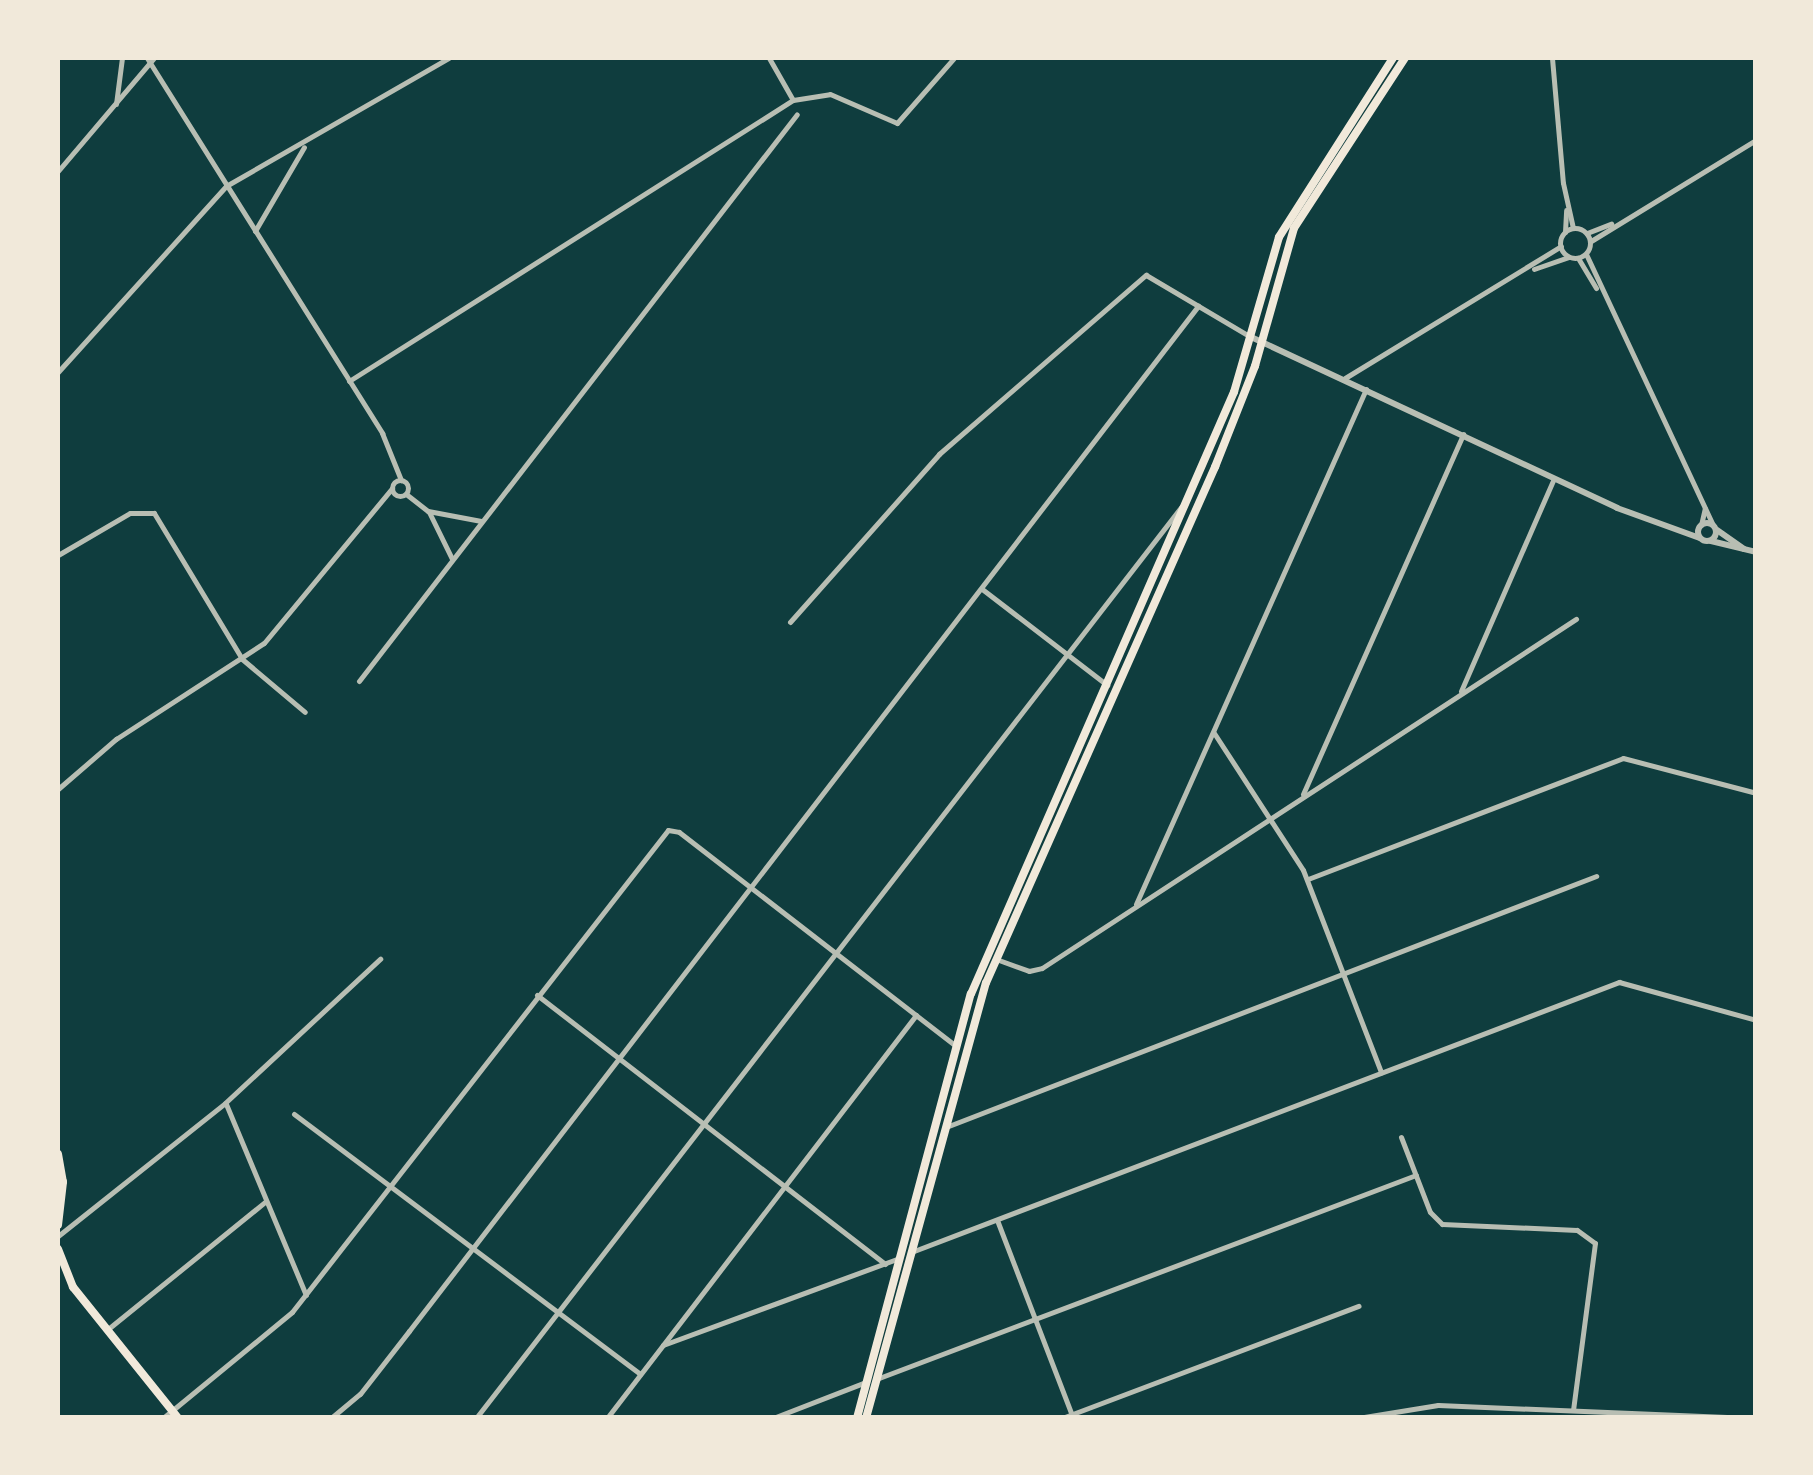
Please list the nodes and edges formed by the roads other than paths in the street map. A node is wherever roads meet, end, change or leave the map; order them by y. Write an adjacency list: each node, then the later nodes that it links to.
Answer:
1 (122, 58): 10 (street)
2 (449, 58): 13 (street)
3 (769, 58): 9 (street)
4 (954, 58): 9 (street)
5 (1393, 58): 30 (main road)
6 (1405, 58): 31 (main road)
7 (1552, 58): 16 (street)
8 (150, 60): 10 (street); 15 (street)
9 (793, 100): 34 (street)
10 (115, 106): 14 (street)
11 (797, 114): 44 (street)
12 (1756, 140): 17 (street)
13 (306, 145): 15 (street); 19 (street)
14 (58, 170)
15 (226, 186): 19 (street); 32 (street)
16 (1566, 207): 18 (street); 20 (street)
17 (1619, 221): 21 (street); 22 (street)
18 (1574, 228): 20 (street); 21 (street)
19 (255, 230): 34 (street)
20 (1564, 232): 23 (street)
21 (1587, 233): 22 (street)
22 (1590, 241): 24 (street)
23 (1560, 246): 25 (street); 27 (street)
24 (1586, 254): 26 (street); 28 (street)
25 (1569, 257): 26 (street); 27 (street)
26 (1578, 258): 28 (street)
27 (1531, 270): 33 (street)
28 (1598, 290): 42 (street)
29 (1198, 306): 30 (street); 52 (street); 54 (street)
30 (1251, 337): 31 (street); 41 (main road)
31 (1262, 343): 33 (street); 72 (main road)
32 (58, 372)
33 (1345, 378): 35 (street)
34 (349, 381): 38 (street)
35 (1366, 388): 36 (street); 61 (street)
36 (1464, 434): 37 (street); 64 (street)
37 (1554, 478): 46 (street); 59 (street)
38 (400, 480): 39 (street); 40 (street)
39 (392, 488): 40 (street); 56 (street)
40 (406, 494): 43 (street)
41 (1184, 504): 55 (street); 58 (main road)
42 (1705, 506): 45 (street); 46 (street)
43 (428, 511): 44 (street); 51 (street)
44 (482, 521): 51 (street)
45 (1714, 527): 46 (street); 47 (street); 48 (street)
46 (1700, 531): 47 (street)
47 (1710, 540): 48 (street)
48 (1745, 550): 49 (street)
49 (1756, 552)
50 (58, 556): 56 (street)
51 (452, 558): 57 (street)
52 (981, 588): 55 (street); 68 (street)
53 (1576, 619): 59 (street)
54 (790, 622)
55 (1065, 652): 58 (street); 70 (street)
56 (242, 659): 60 (street); 62 (street)
57 (359, 680)
58 (1106, 685): 77 (main road)
59 (1460, 694): 64 (street)
60 (305, 712)
61 (1214, 733): 65 (street); 69 (street)
62 (58, 790)
63 (1756, 793): 67 (street)
64 (1302, 797): 65 (street)
65 (1272, 816): 67 (street); 69 (street)
66 (1596, 876): 73 (street)
67 (1308, 878): 73 (street)
68 (750, 889): 70 (street); 74 (street); 78 (street)
69 (1134, 906): 72 (street)
70 (833, 953): 75 (street); 82 (street)
71 (380, 959): 80 (street)
72 (996, 959): 83 (main road)
73 (1344, 974): 79 (street); 83 (street)
74 (537, 995): 78 (street); 87 (street)
75 (916, 1015): 77 (street); 88 (street)
76 (1756, 1020): 79 (street)
77 (956, 1046): 97 (main road)
78 (619, 1059): 82 (street); 94 (street)
79 (1381, 1072): 91 (street)
80 (225, 1102): 89 (street); 93 (street)
81 (294, 1114): 87 (street)
82 (703, 1122): 88 (street); 102 (street)
83 (944, 1128): 96 (main road)
84 (1401, 1136): 86 (street)
85 (58, 1154): 90 (main road)
86 (1416, 1175): 103 (street); 108 (street)
87 (391, 1183): 94 (street); 100 (street)
88 (786, 1186): 99 (street); 105 (street)
89 (265, 1202): 100 (street); 104 (street)
90 (59, 1208): 92 (main road)
91 (997, 1220): 96 (street); 103 (street)
92 (58, 1224)
93 (58, 1236)
94 (475, 1246): 102 (street); 112 (street)
95 (58, 1249): 98 (main road)
96 (910, 1253): 107 (main road)
97 (899, 1258): 99 (street); 107 (main road)
98 (59, 1263): 104 (main road)
99 (885, 1264): 105 (street)
100 (306, 1295): 109 (street)
101 (1359, 1306): 110 (street)
102 (558, 1311): 106 (street); 113 (street)
103 (1035, 1318): 107 (street); 110 (street)
104 (108, 1330): 109 (main road)
105 (663, 1346): 106 (street)
106 (640, 1374): 114 (street)
107 (871, 1380): 115 (street); 116 (main road); 117 (main road)
108 (1573, 1409): 119 (street); 120 (street)
109 (175, 1414): 111 (street)
110 (1073, 1416): 118 (street)
111 (164, 1418)
112 (332, 1418)
113 (476, 1418)
114 (607, 1418)
115 (773, 1418)
116 (856, 1418)
117 (866, 1418)
118 (1062, 1418)
119 (1358, 1418)
120 (1745, 1418)

